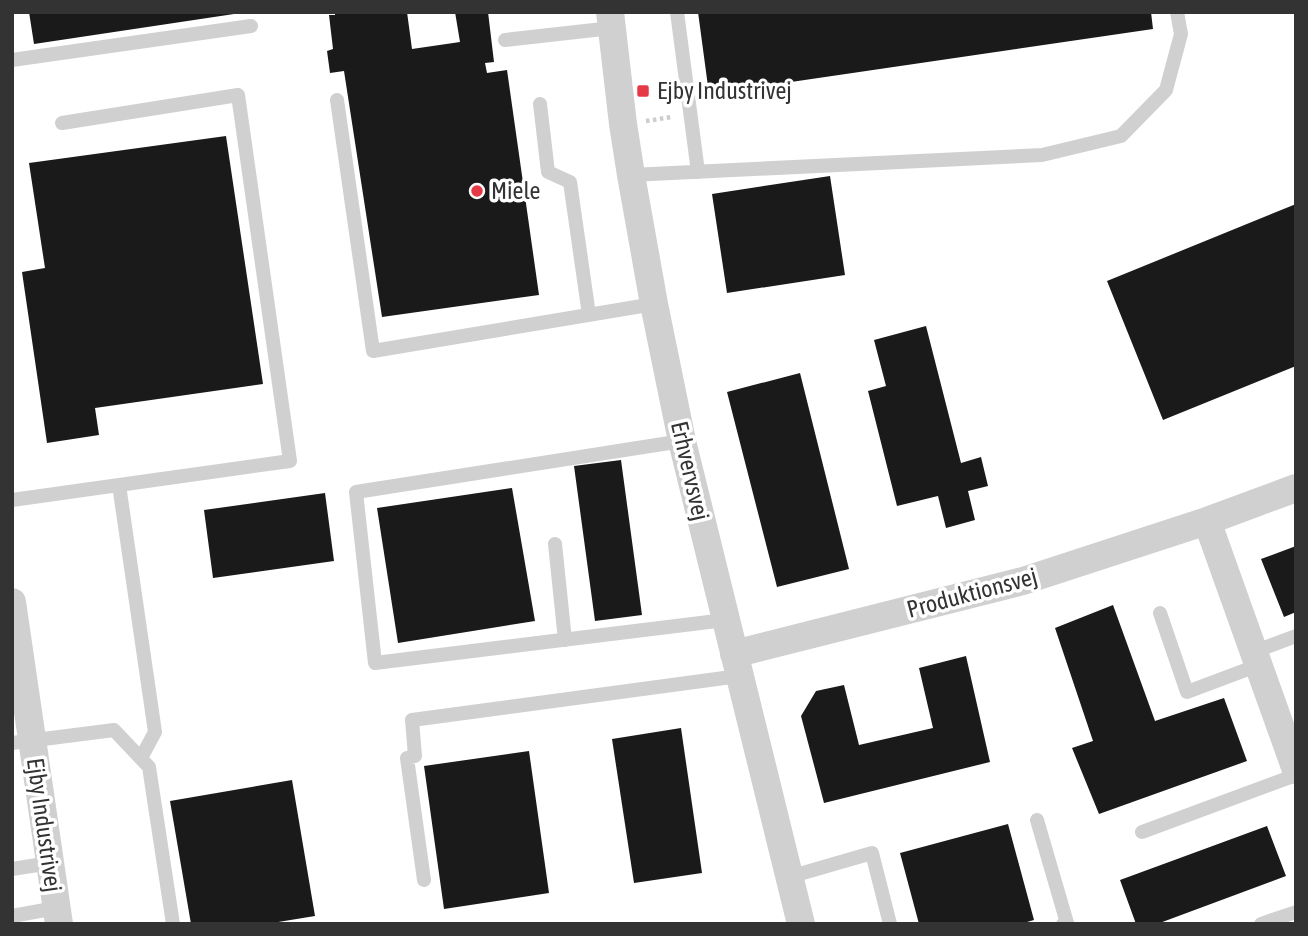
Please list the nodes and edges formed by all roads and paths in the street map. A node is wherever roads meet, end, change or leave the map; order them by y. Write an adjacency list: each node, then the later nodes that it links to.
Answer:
1 (677, 12): 9 (lane)
2 (1177, 12): 12 (lane)
3 (611, 20): 5 (lane); 11 (street, Erhvervsvej)
4 (251, 26): 6 (lane)
5 (505, 40)
6 (12, 60)
7 (337, 100): 15 (lane)
8 (540, 104): 15 (lane)
9 (691, 114): 11 (path); 12 (lane)
10 (62, 123): 17 (lane)
11 (623, 124): 13 (street, Erhvervsvej)
12 (698, 172): 13 (lane)
13 (631, 176): 14 (street, Erhvervsvej)
14 (654, 304): 15 (lane); 16 (street, Erhvervsvej)
15 (589, 315)
16 (682, 441): 24 (street, Erhvervsvej); 26 (lane)
17 (119, 485): 19 (lane); 30 (lane)
18 (1296, 488): 20 (street, Produktionsvej)
19 (12, 500)
20 (1207, 522): 27 (street); 28 (street, Produktionsvej)
21 (555, 544): 26 (lane)
22 (12, 602): 29 (street, Ejby Industrivej)
23 (1160, 613): 27 (lane)
24 (725, 620): 26 (lane); 28 (street, Erhvervsvej)
25 (1296, 636): 27 (lane)
26 (565, 640)
27 (1256, 659): 31 (street)
28 (736, 665): 37 (street, Erhvervsvej); 38 (lane)
29 (22, 742): 30 (lane); 35 (street, Ejby Industrivej)
30 (141, 758): 42 (lane)
31 (1296, 769)
32 (1296, 775): 34 (lane)
33 (1037, 820): 45 (lane)
34 (1142, 832)
35 (50, 863): 36 (lane); 41 (street, Ejby Industrivej)
36 (12, 869)
37 (789, 877): 43 (street, Erhvervsvej); 44 (lane)
38 (424, 880)
39 (1296, 912): 46 (lane)
40 (12, 916): 41 (lane)
41 (57, 916)
42 (173, 924)
43 (801, 924)
44 (890, 924)
45 (1063, 924)
46 (1261, 924)

